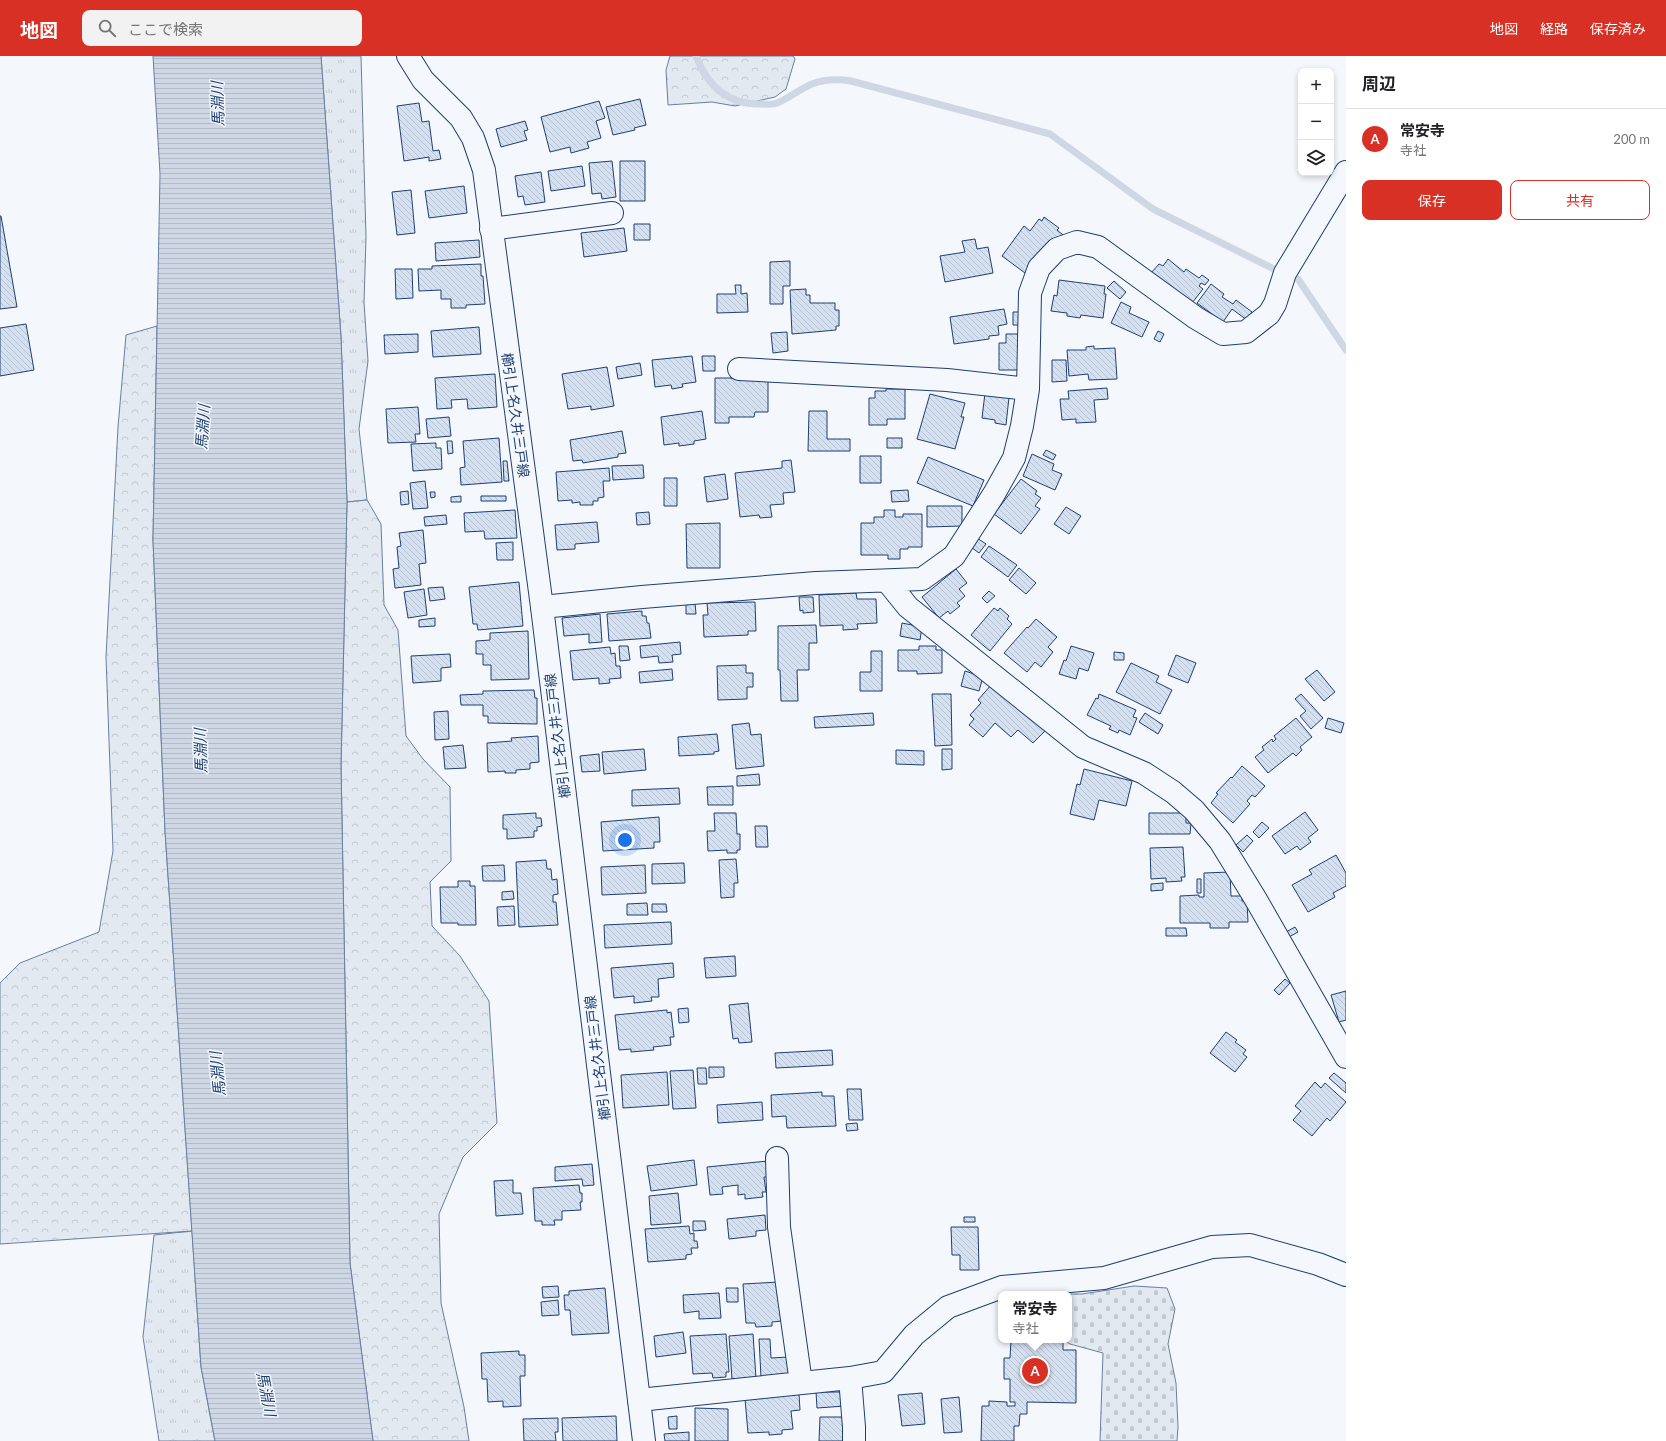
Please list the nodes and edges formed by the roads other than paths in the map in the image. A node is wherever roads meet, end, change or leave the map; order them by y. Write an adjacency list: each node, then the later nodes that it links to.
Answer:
1 (408, 56): 4 (street, 櫛引上名久井三戸線)
2 (1346, 172): 6 (street)
3 (612, 213): 4 (street)
4 (492, 229): 8 (street, 櫛引上名久井三戸線)
5 (740, 369): 6 (street)
6 (1028, 388): 7 (street)
7 (886, 581): 8 (street); 9 (street)
8 (542, 607): 14 (street, 櫛引上名久井三戸線)
9 (1346, 1057)
10 (777, 1158): 13 (street)
11 (1346, 1275): 12 (street)
12 (850, 1378): 13 (street); 16 (street)
13 (801, 1383): 14 (street)
14 (639, 1400): 15 (street, 櫛引上名久井三戸線)
15 (644, 1441)
16 (854, 1441)

